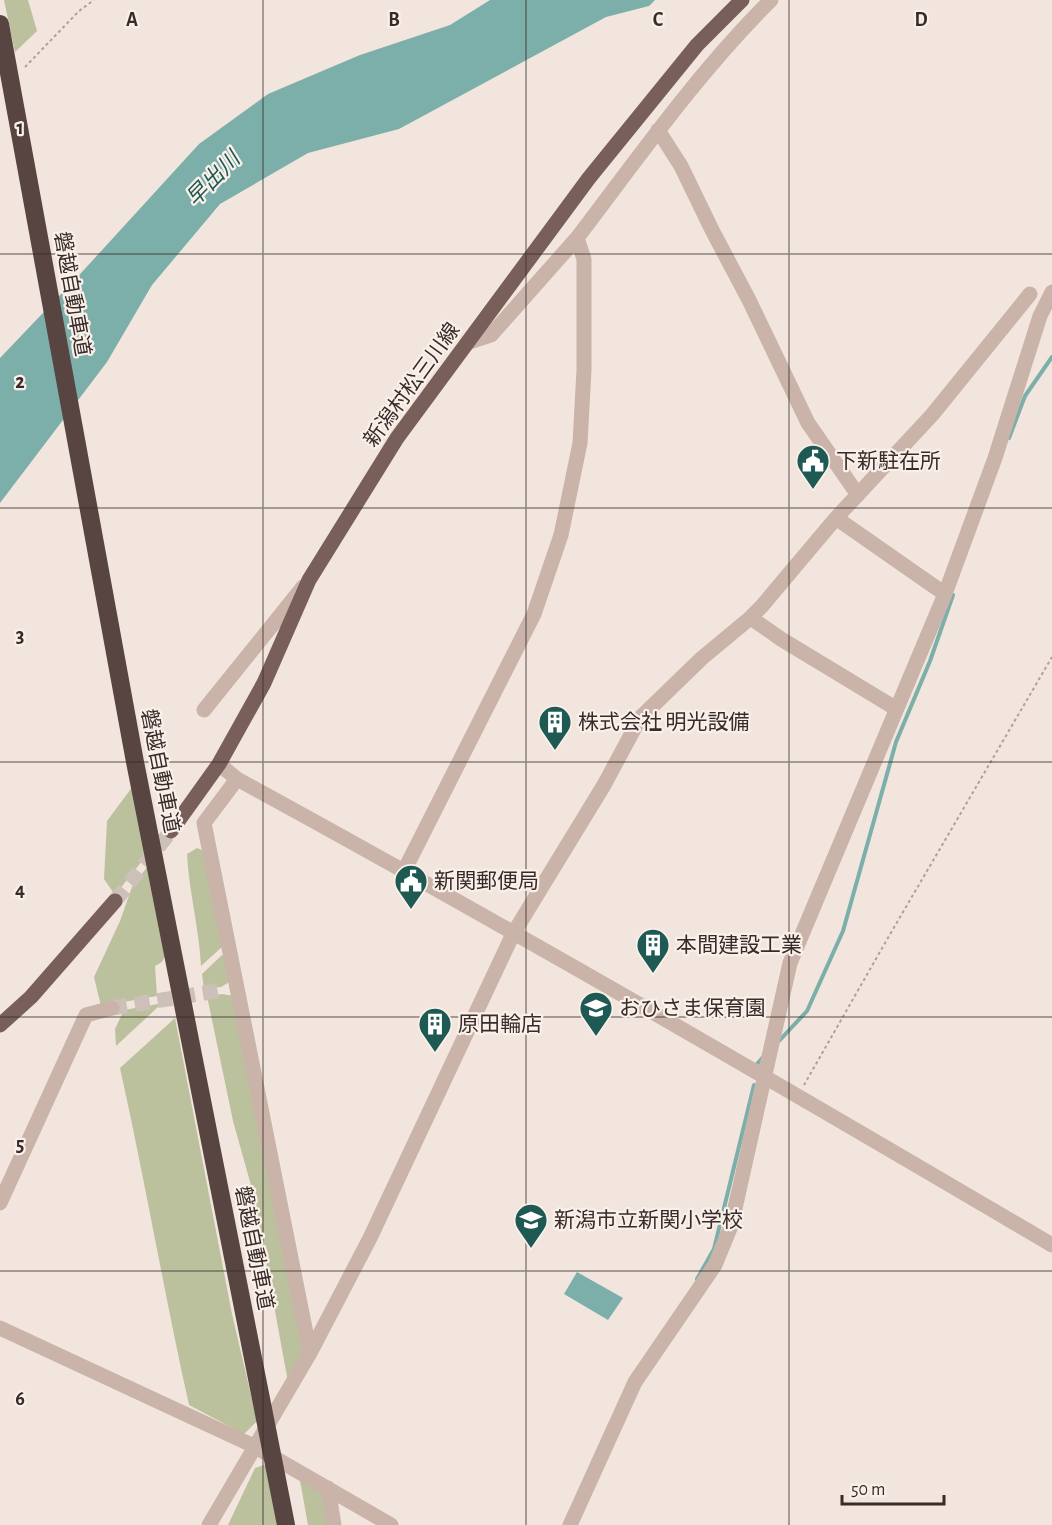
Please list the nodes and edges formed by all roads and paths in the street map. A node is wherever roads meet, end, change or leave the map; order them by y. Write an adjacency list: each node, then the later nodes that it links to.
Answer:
1 (94, 0): 5 (path)
2 (742, 0): 10 (main road, 新潟村松三川線)
3 (771, 0): 6 (street)
4 (0, 24): 36 (highway, 磐越自動車道)
5 (22, 70)
6 (658, 130): 7 (street); 11 (street)
7 (578, 238): 10 (street); 22 (street)
8 (1052, 292): 14 (street)
9 (1030, 294): 11 (street)
10 (467, 343): 13 (main road, 新潟村松三川線)
11 (858, 495): 12 (street)
12 (836, 518): 14 (street); 15 (street)
13 (309, 580): 18 (street); 19 (main road, 新潟村松三川線)
14 (945, 594): 17 (street)
15 (751, 618): 17 (street); 24 (street)
16 (1052, 657): 28 (path)
17 (896, 708): 27 (street)
18 (204, 710)
19 (219, 764): 20 (street); 21 (main road, 新潟村松三川線)
20 (237, 779): 22 (street); 32 (street)
21 (171, 831)
22 (404, 871): 24 (street)
23 (115, 901): 26 (main road)
24 (513, 934): 27 (street); 32 (street)
25 (112, 1008): 29 (street)
26 (0, 1025)
27 (765, 1076): 28 (street); 39 (street)
28 (799, 1096): 30 (street)
29 (0, 1203)
30 (1052, 1245)
31 (0, 1328): 33 (street)
32 (310, 1353): 33 (street)
33 (254, 1446): 34 (street); 35 (street)
34 (328, 1488): 37 (street); 38 (street)
35 (209, 1525)
36 (286, 1525)
37 (334, 1525)
38 (391, 1525)
39 (570, 1525)

